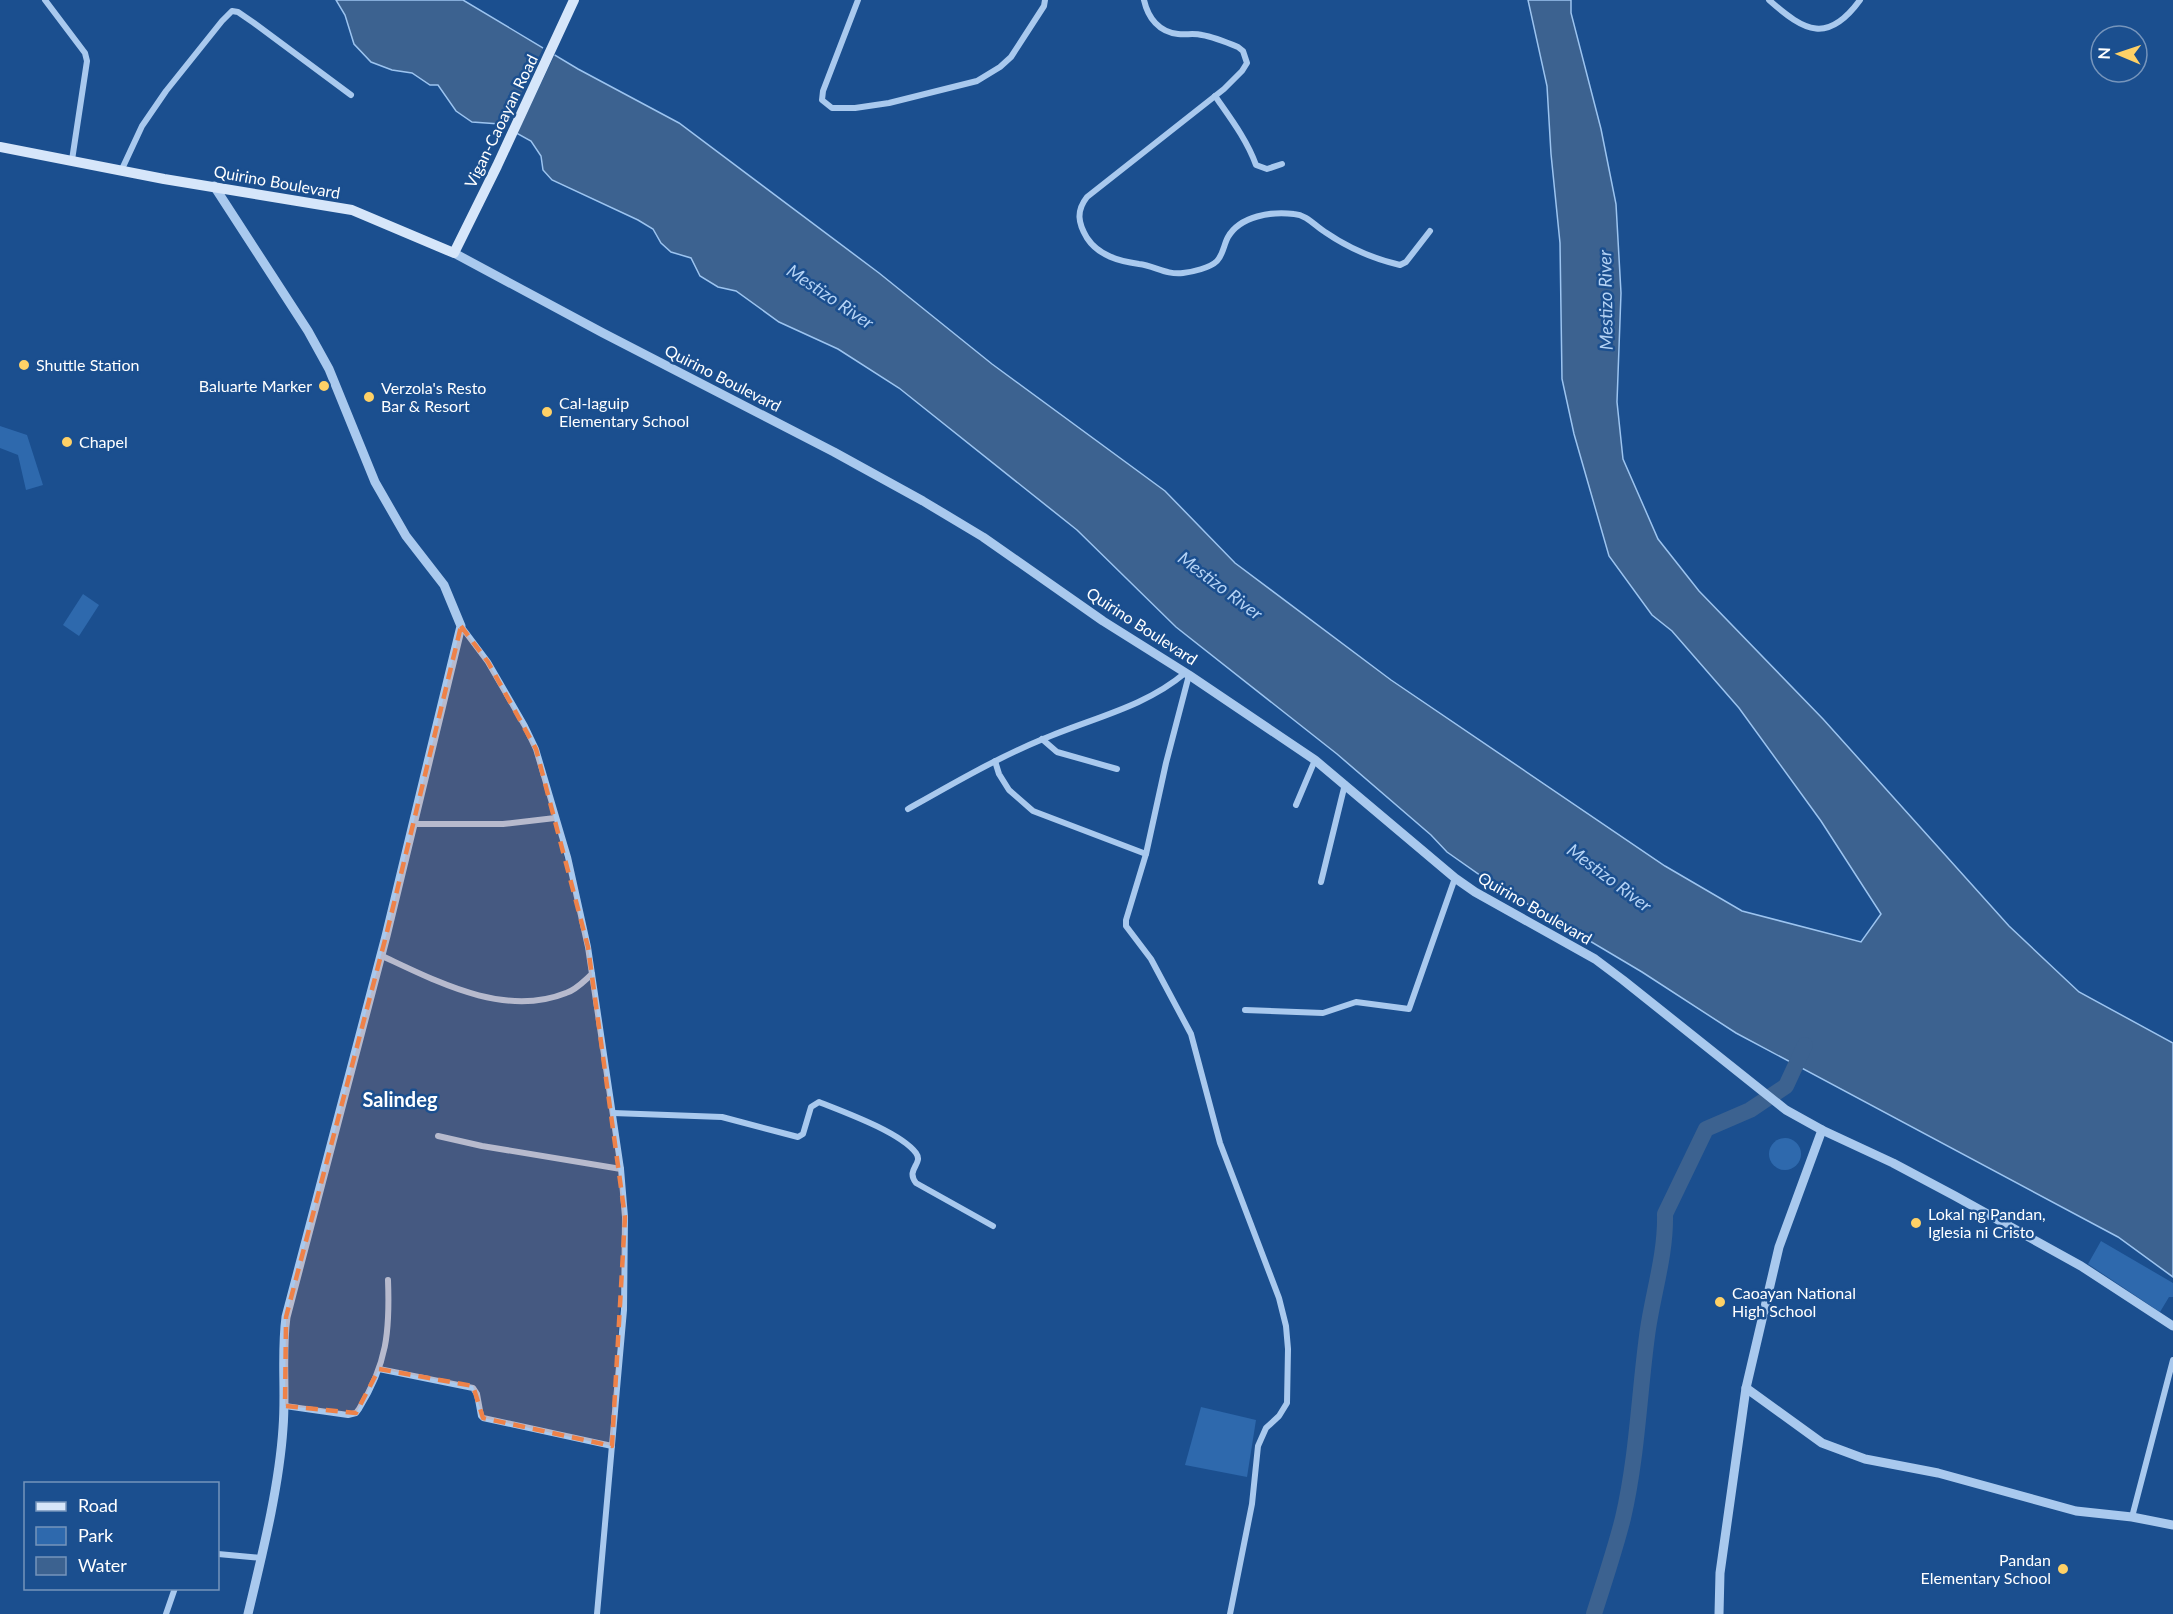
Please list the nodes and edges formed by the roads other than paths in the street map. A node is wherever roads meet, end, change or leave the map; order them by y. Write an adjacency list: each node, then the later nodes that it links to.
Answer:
1 (45, 0): 11 (street)
2 (574, 0): 16 (main road, Vigan-Caoayan Road)
3 (858, 0): 4 (street)
4 (1045, 0)
5 (1144, 0): 9 (street)
6 (1769, 0): 7 (street)
7 (1860, 0)
8 (351, 95): 13 (street)
9 (1215, 96): 12 (street); 15 (street)
10 (0, 147): 11 (main road, Quirino Boulevard)
11 (72, 160): 13 (main road, Quirino Boulevard)
12 (1282, 164)
13 (122, 170): 14 (main road, Quirino Boulevard)
14 (214, 186): 16 (main road, Quirino Boulevard); 17 (street)
15 (1430, 231)
16 (454, 253): 18 (street, Quirino Boulevard)
17 (461, 626): 26 (street); 27 (street)
18 (1187, 674): 19 (street); 20 (street, Quirino Boulevard); 28 (street)
19 (1042, 739): 21 (street); 22 (street)
20 (1315, 759): 23 (street, Quirino Boulevard); 24 (street)
21 (995, 760): 25 (street); 28 (street)
22 (1117, 769)
23 (1345, 783): 29 (street, Quirino Boulevard); 30 (street)
24 (1296, 806)
25 (908, 809)
26 (555, 818): 27 (street); 32 (street)
27 (414, 824): 31 (street)
28 (1146, 854): 54 (street)
29 (1455, 878): 33 (street); 35 (street, Quirino Boulevard)
30 (1321, 882)
31 (380, 955): 32 (street); 44 (street)
32 (592, 974): 34 (street)
33 (1245, 1010)
34 (613, 1113): 37 (street); 38 (street)
35 (1822, 1130): 40 (street, Quirino Boulevard); 43 (street)
36 (438, 1136): 37 (street)
37 (621, 1169): 45 (street)
38 (993, 1226)
39 (388, 1280): 42 (street)
40 (2173, 1326)
41 (2173, 1360): 46 (street)
42 (379, 1369): 44 (street); 45 (street)
43 (1746, 1388): 46 (street); 55 (street)
44 (285, 1406): 49 (street)
45 (612, 1446): 53 (street)
46 (2132, 1517): 47 (street)
47 (2173, 1525)
48 (219, 1554): 49 (street)
49 (261, 1558): 52 (street)
50 (173, 1590): 51 (street)
51 (166, 1614)
52 (248, 1614)
53 (597, 1614)
54 (1230, 1614)
55 (1719, 1614)

